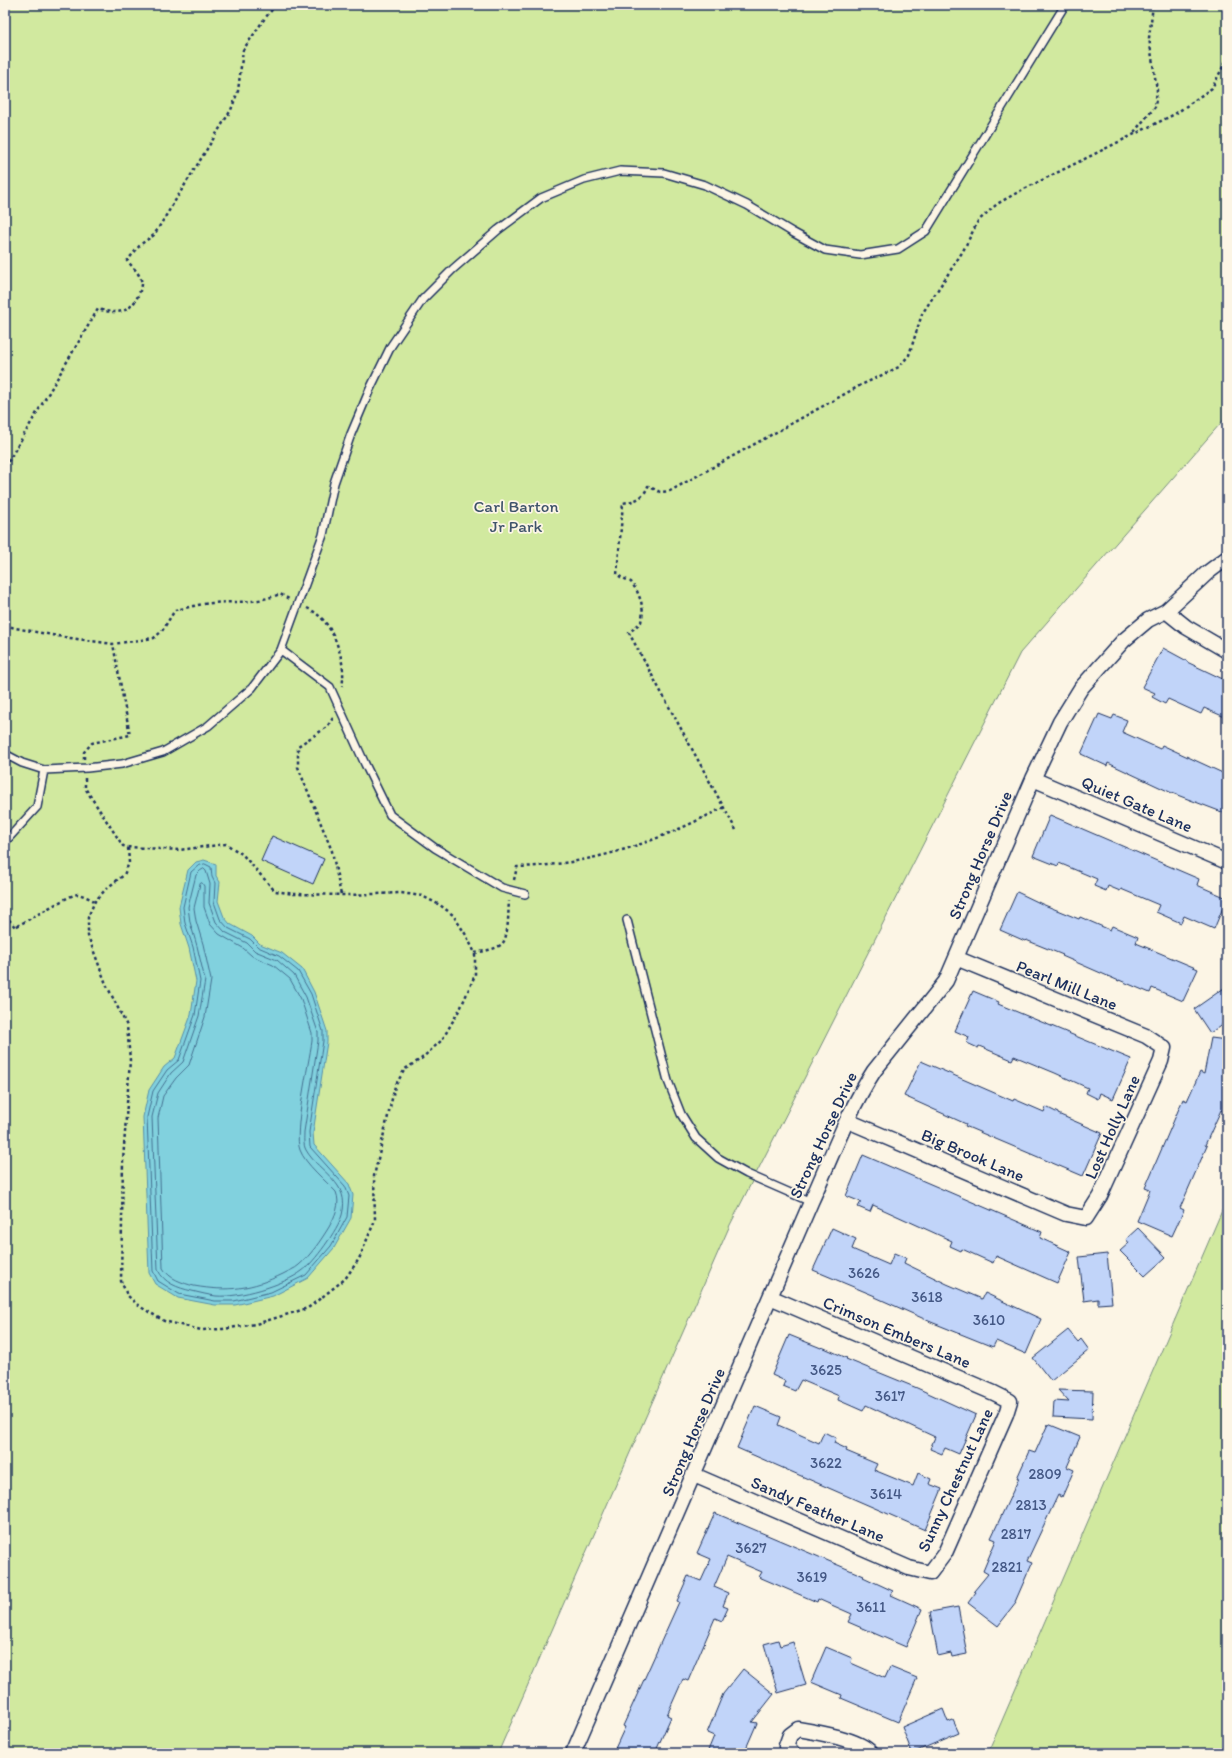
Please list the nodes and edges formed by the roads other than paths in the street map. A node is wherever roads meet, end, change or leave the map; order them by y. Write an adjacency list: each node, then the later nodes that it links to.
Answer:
1 (1066, 5): 4 (lane)
2 (1227, 558): 3 (street, Strong Horse Drive)
3 (1166, 611): 5 (street); 8 (street, Strong Horse Drive)
4 (280, 650): 7 (lane); 11 (lane)
5 (1227, 651)
6 (5, 754): 7 (lane)
7 (44, 770): 9 (lane)
8 (1033, 779): 10 (street, Quiet Gate Lane); 13 (street, Strong Horse Drive)
9 (5, 842)
10 (1227, 862)
11 (525, 894)
12 (627, 920): 16 (lane)
13 (956, 958): 14 (street, Pearl Mill Lane); 15 (street, Strong Horse Drive)
14 (1164, 1048): 17 (street, Lost Holly Lane)
15 (848, 1121): 16 (street, Strong Horse Drive); 17 (street, Big Brook Lane)
16 (811, 1202): 18 (street, Strong Horse Drive)
17 (1086, 1218)
18 (770, 1297): 19 (street, Crimson Embers Lane); 20 (street, Strong Horse Drive)
19 (1010, 1401): 21 (street, Sunny Chestnut Lane)
20 (694, 1475): 21 (street, Sandy Feather Lane); 22 (street, Strong Horse Drive)
21 (930, 1573)
22 (573, 1753)
23 (793, 1753): 24 (street)
24 (871, 1753)

